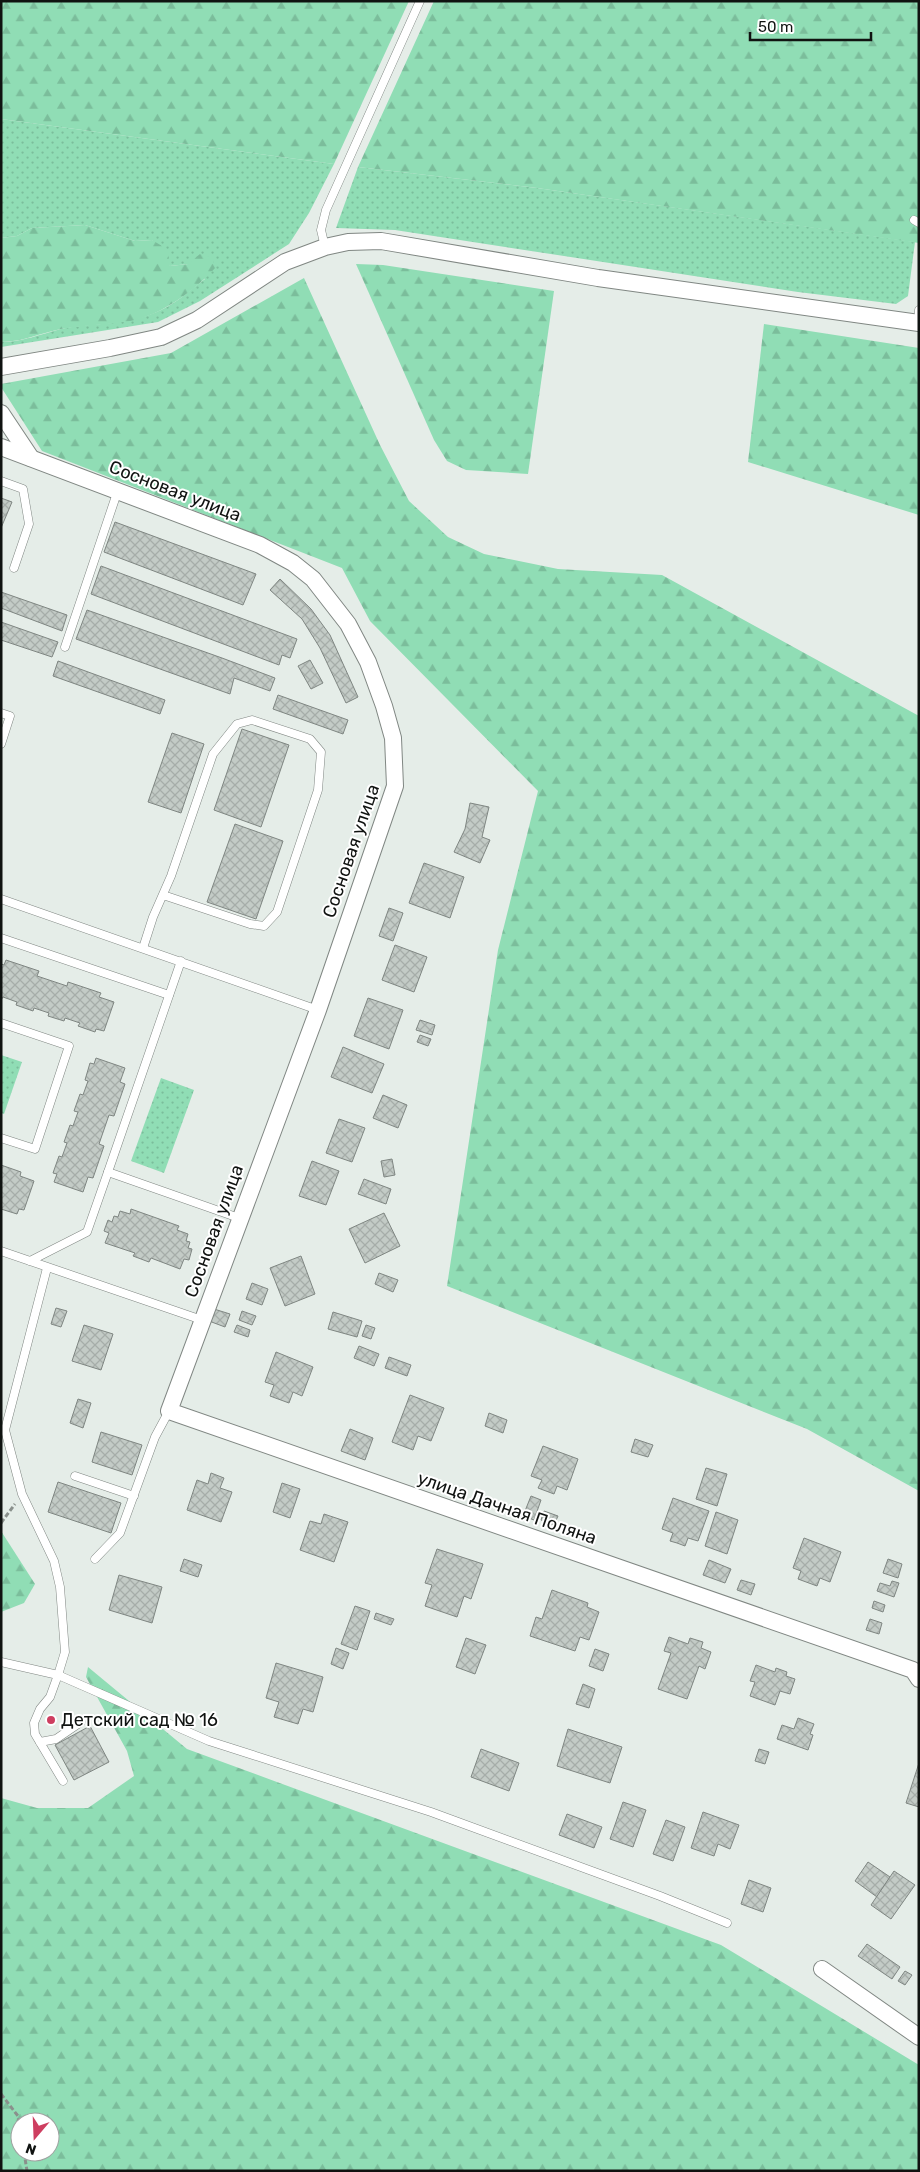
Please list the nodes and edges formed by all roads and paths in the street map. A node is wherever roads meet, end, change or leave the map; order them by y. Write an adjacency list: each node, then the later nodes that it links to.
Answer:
1 (420, 1): 2 (lane)
2 (325, 247): 3 (street); 4 (street)
3 (918, 319)
4 (1, 367)
5 (1, 413): 7 (street)
6 (1, 447): 7 (street, Сосновая улица)
7 (32, 458): 9 (street, Сосновая улица)
8 (1, 481): 10 (lane)
9 (118, 490): 11 (lane); 20 (street, Сосновая улица)
10 (14, 568)
11 (65, 647)
12 (1, 713): 13 (lane)
13 (1, 744)
14 (163, 895): 14 (lane); 17 (lane)
15 (2, 901): 17 (lane)
16 (1, 938): 19 (lane)
17 (143, 948): 18 (lane)
18 (181, 961): 19 (lane); 20 (lane)
19 (169, 995): 23 (lane)
20 (318, 1010): 24 (street, Сосновая улица)
21 (1, 1023): 22 (lane)
22 (1, 1138)
23 (108, 1172): 24 (lane); 26 (lane)
24 (239, 1218): 28 (street, Сосновая улица)
25 (1, 1251): 26 (lane)
26 (30, 1261): 27 (lane)
27 (48, 1268): 28 (lane); 31 (lane)
28 (202, 1320): 29 (street)
29 (169, 1411): 32 (lane); 37 (street, улица Дачная Поляна)
30 (75, 1476): 32 (lane)
31 (22, 1494): 33 (path); 36 (lane)
32 (134, 1496): 34 (lane)
33 (1, 1523)
34 (95, 1559)
35 (1, 1662): 36 (lane)
36 (58, 1676): 39 (lane); 41 (lane)
37 (919, 1679)
38 (81, 1722): 39 (lane)
39 (40, 1742): 40 (lane)
40 (63, 1781)
41 (727, 1923)
42 (822, 1969): 43 (street)
43 (919, 2037)
44 (1, 2094): 45 (path)
45 (15, 2112)

